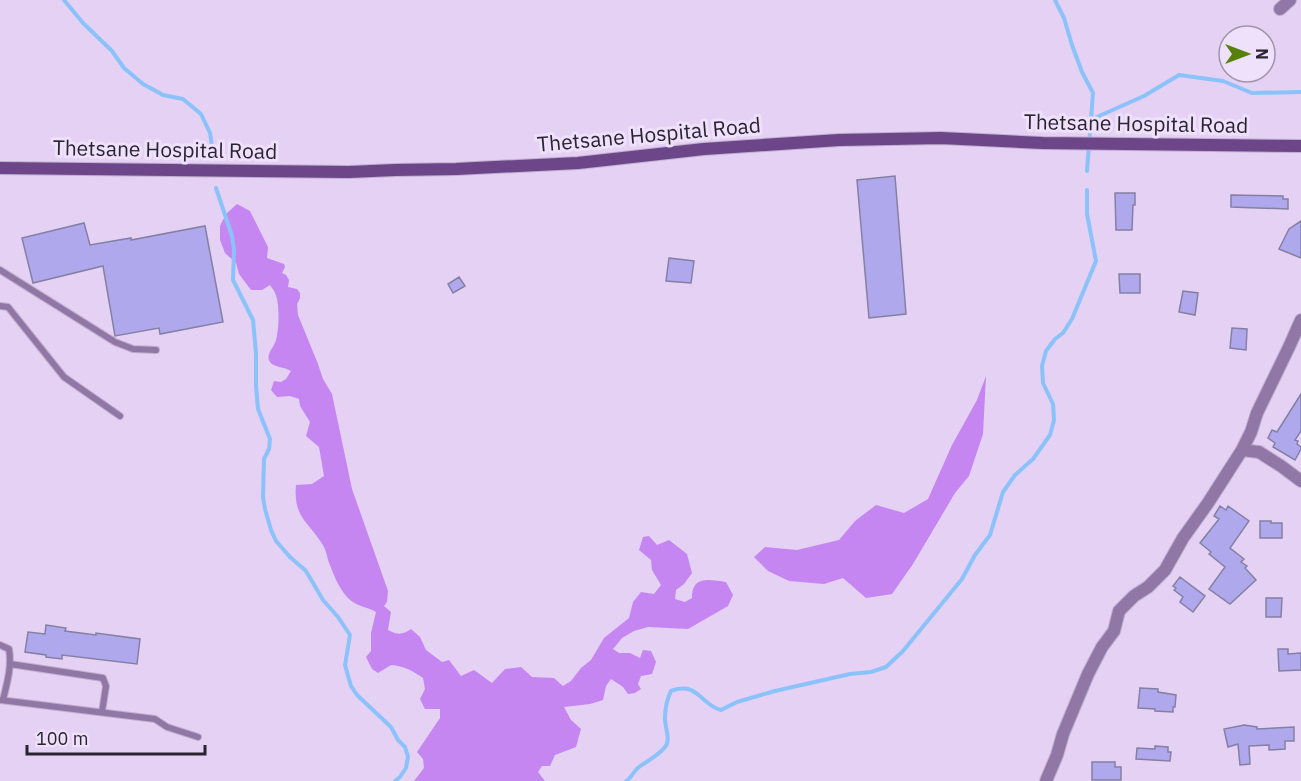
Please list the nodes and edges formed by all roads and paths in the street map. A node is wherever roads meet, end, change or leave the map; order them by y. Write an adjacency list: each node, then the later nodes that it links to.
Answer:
1 (1290, 0): 2 (street)
2 (1280, 9)
3 (1301, 146): 4 (main road, Thetsane Hospital Road)
4 (0, 168)
5 (0, 270): 8 (lane)
6 (0, 306): 9 (lane)
7 (1301, 320): 10 (street)
8 (156, 350)
9 (120, 416)
10 (1242, 450): 11 (street); 17 (street)
11 (1301, 481)
12 (0, 645): 13 (lane)
13 (10, 664): 14 (lane); 15 (lane)
14 (2, 700): 15 (lane)
15 (102, 712): 16 (lane)
16 (198, 737)
17 (1046, 781)

